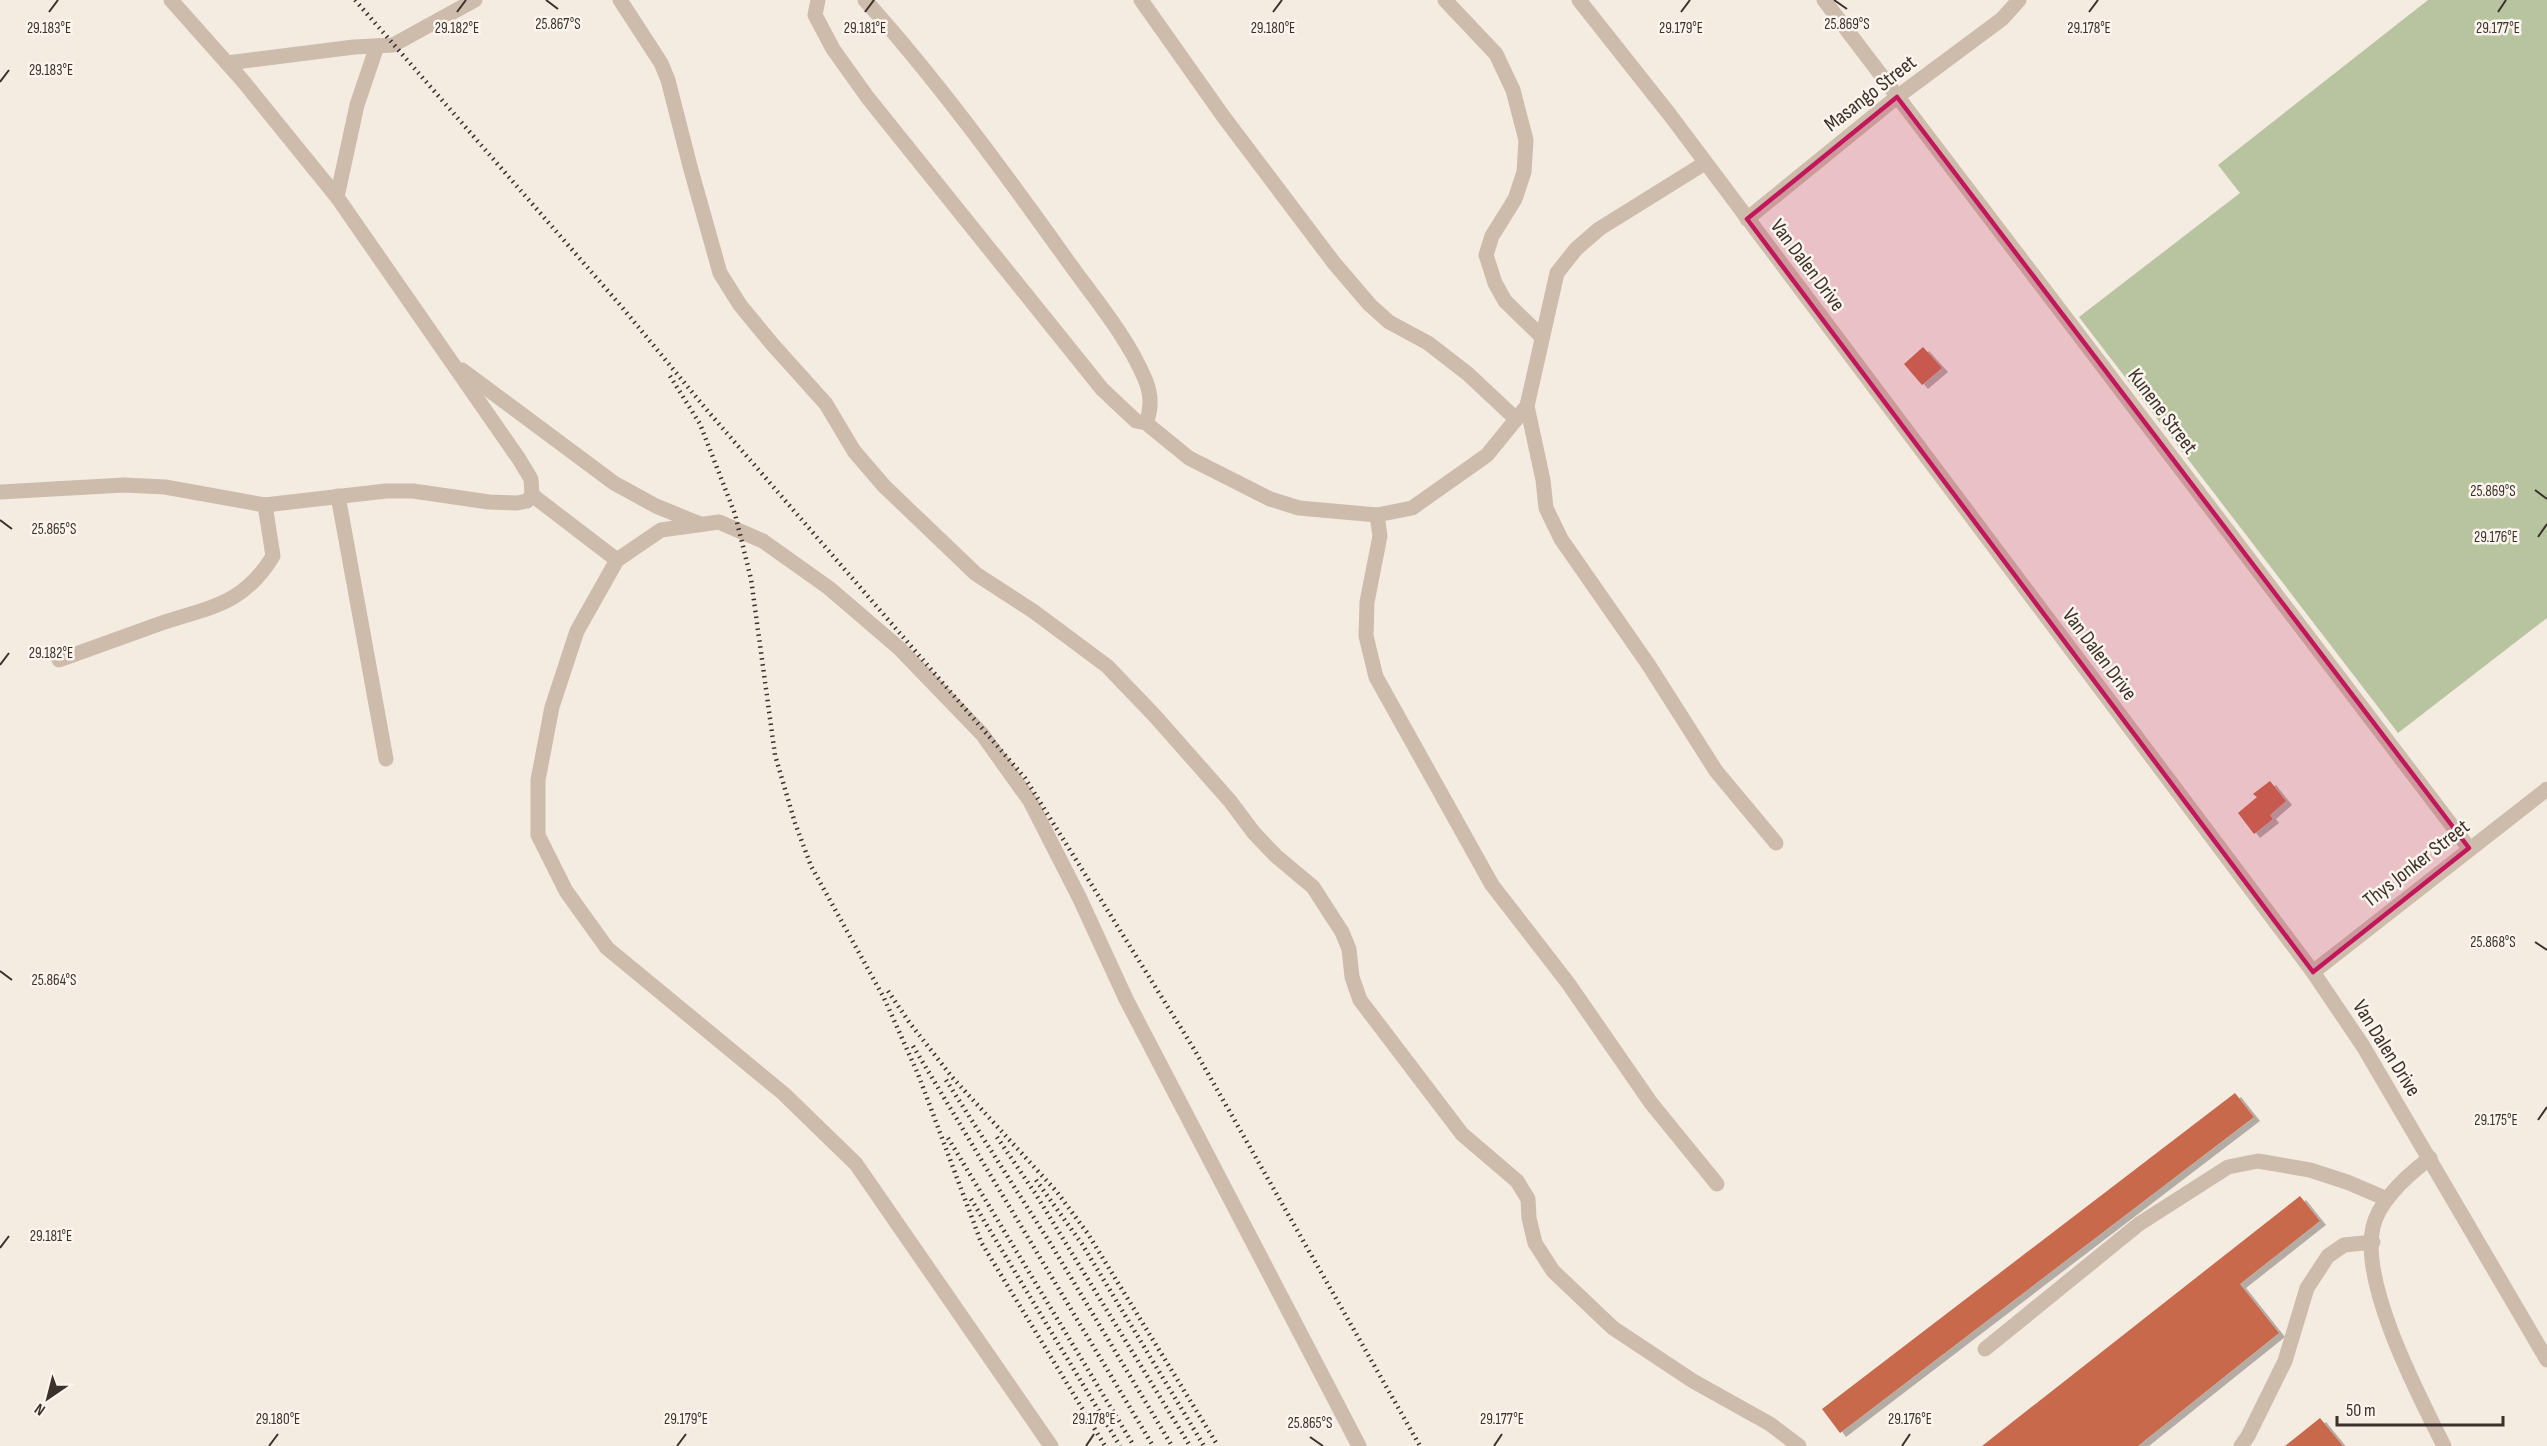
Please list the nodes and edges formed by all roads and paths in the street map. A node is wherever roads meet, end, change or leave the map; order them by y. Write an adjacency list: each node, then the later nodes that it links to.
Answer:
1 (171, 0): 12 (street)
2 (475, 0): 11 (street)
3 (620, 0): 43 (street)
4 (818, 0): 21 (street)
5 (865, 0): 21 (street)
6 (1141, 0): 20 (street)
7 (1445, 0): 17 (street)
8 (1579, 0): 14 (street, Van Dalen Drive)
9 (1824, 0): 13 (street, Kunene Street)
10 (2019, 0): 13 (street, Masango Street)
11 (377, 45): 12 (street); 15 (street)
12 (227, 63): 15 (street)
13 (1897, 97): 16 (street, Masango Street); 33 (street, Kunene Street)
14 (1705, 163): 16 (street, Van Dalen Drive); 17 (street)
15 (337, 197): 18 (street)
16 (1747, 219): 34 (street, Van Dalen Drive)
17 (1542, 336): 19 (street)
18 (453, 364): 23 (street); 27 (street)
19 (1527, 406): 20 (street); 32 (street)
20 (1516, 419): 26 (street)
21 (1146, 423): 26 (street)
22 (0, 492): 25 (street)
23 (532, 495): 24 (street); 28 (street)
24 (338, 496): 25 (street); 30 (street)
25 (265, 505): 29 (street)
26 (1377, 515): 36 (street)
27 (700, 524): 28 (street); 42 (street)
28 (617, 560): 41 (street)
29 (59, 660)
30 (386, 759)
31 (2547, 789): 33 (street, Thys Jonker Street)
32 (1776, 843)
33 (2469, 848): 34 (street, Thys Jonker Street)
34 (2313, 972): 35 (street, Van Dalen Drive)
35 (2430, 1158): 37 (street); 40 (street, Van Dalen Drive)
36 (1717, 1184)
37 (2387, 1199): 38 (street); 39 (street)
38 (2373, 1242): 44 (street); 45 (street)
39 (1985, 1349)
40 (2547, 1360)
41 (1051, 1446)
42 (1359, 1446)
43 (1799, 1446)
44 (2241, 1446)
45 (2444, 1446)

